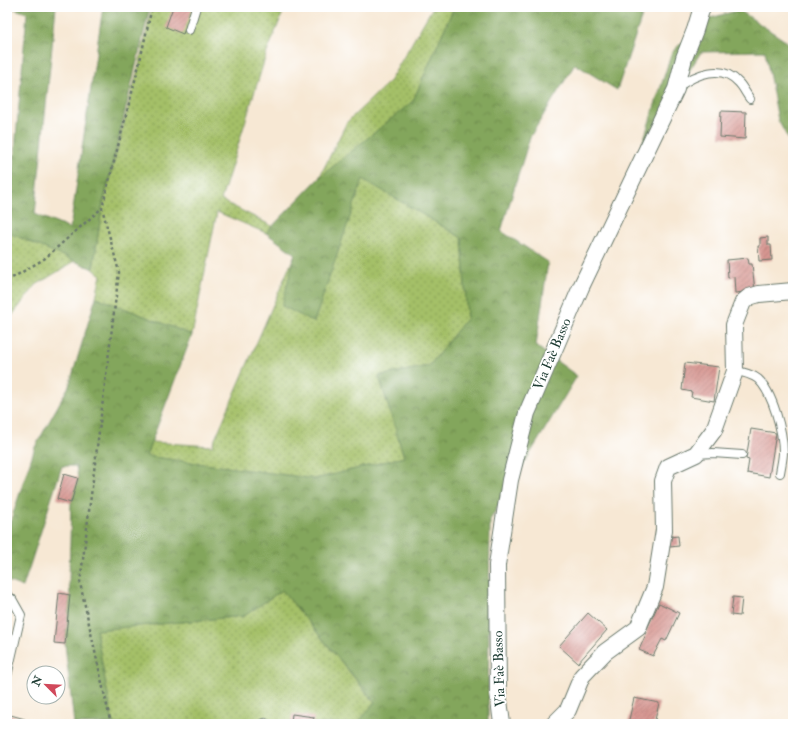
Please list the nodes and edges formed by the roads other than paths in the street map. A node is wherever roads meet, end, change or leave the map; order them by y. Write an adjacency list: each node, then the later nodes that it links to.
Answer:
1 (196, 7): 3 (lane)
2 (702, 7): 4 (street, Via Faè Basso)
3 (189, 30)
4 (676, 89): 5 (lane); 13 (street, Via Faè Basso)
5 (750, 99)
6 (793, 291): 7 (street)
7 (735, 371): 8 (street); 10 (lane)
8 (696, 454): 9 (lane); 14 (street)
9 (742, 455)
10 (780, 473)
11 (7, 595): 12 (lane)
12 (7, 676)
13 (502, 724)
14 (554, 724)

